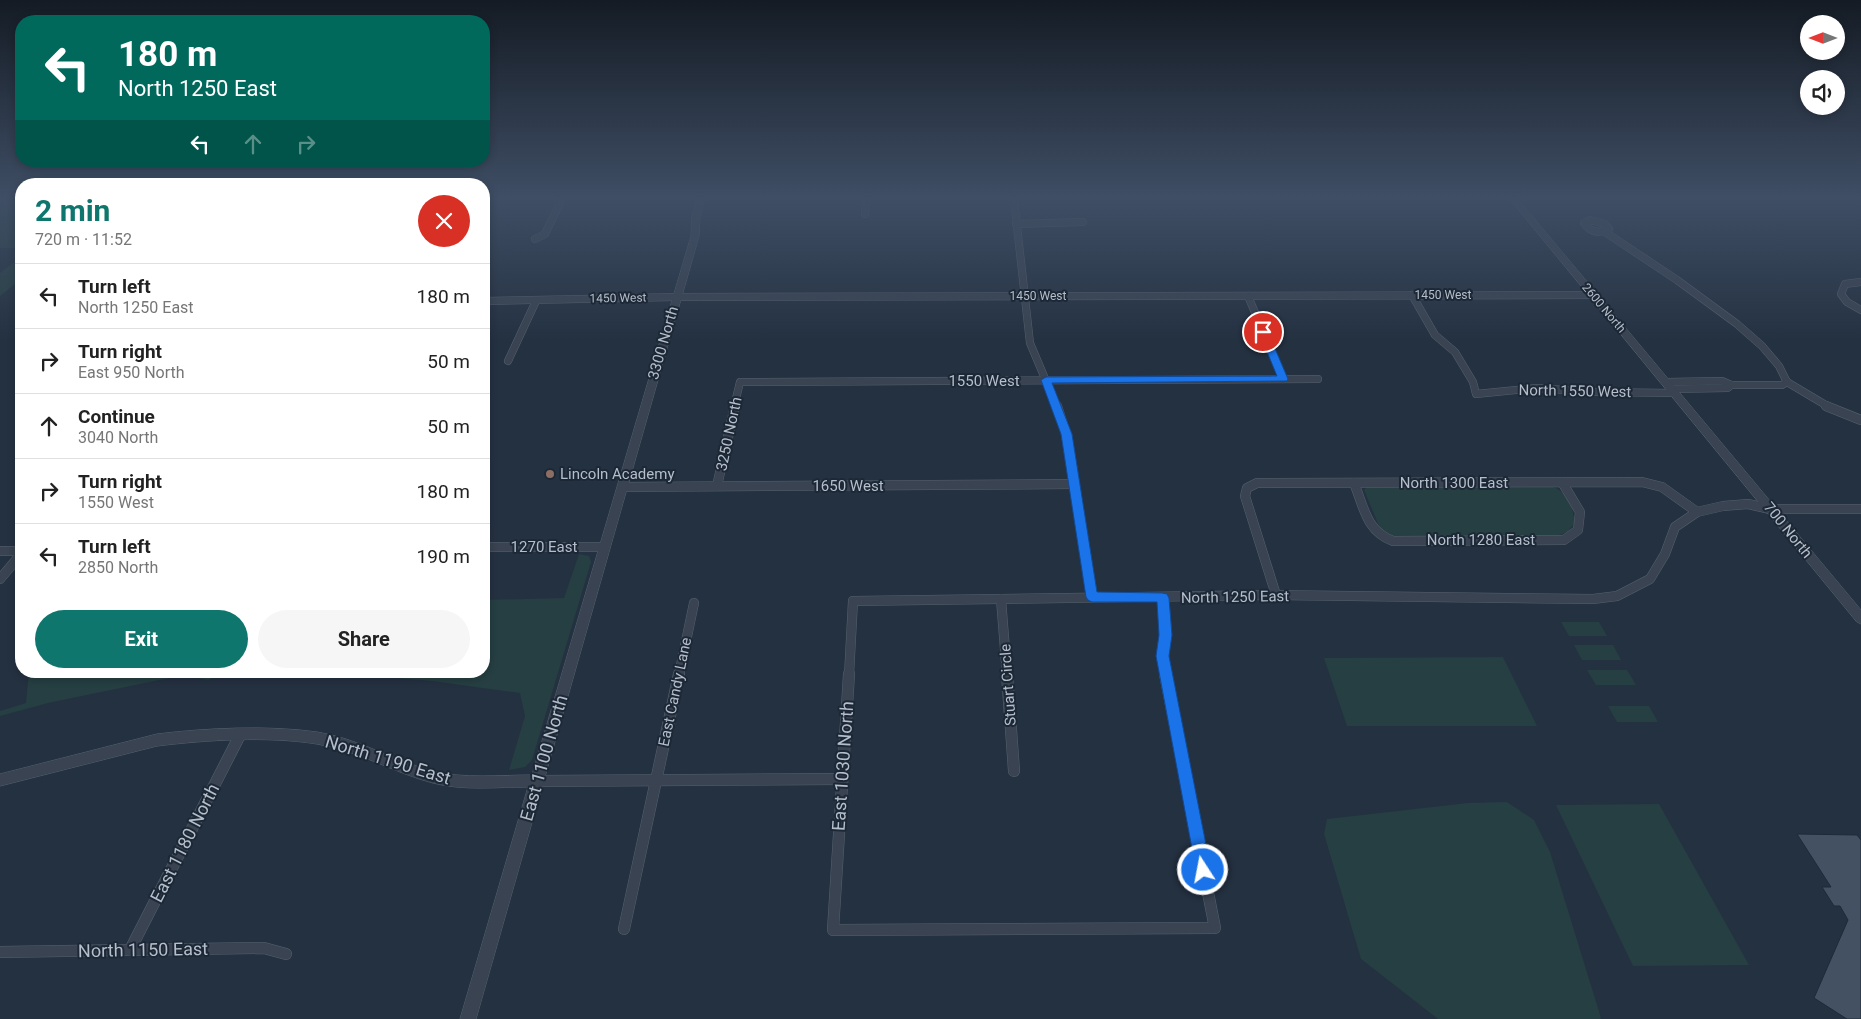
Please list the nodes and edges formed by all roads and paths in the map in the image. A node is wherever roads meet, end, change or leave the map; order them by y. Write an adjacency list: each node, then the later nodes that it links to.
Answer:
1 (692, 247): 10 (street, 3300 North)
2 (1018, 247): 7 (street)
3 (1553, 247): 6 (street, 2600 North)
4 (1626, 247): 19 (street)
5 (1861, 282): 13 (street)
6 (1593, 295): 9 (street, 1450 West); 20 (street, 2600 North)
7 (1023, 296): 8 (street, 1450 West); 10 (street, 1450 West); 17 (street)
8 (1248, 296): 9 (street, 1450 West); 15 (street)
9 (1412, 296): 20 (street, North 1550 West)
10 (676, 297): 12 (street, 1450 West); 27 (street, 3300 North)
11 (490, 301): 12 (street, 1450 West)
12 (536, 301): 14 (street)
13 (1861, 310)
14 (508, 361)
15 (1283, 379): 16 (street, 1550 West); 17 (street, 1550 West)
16 (1318, 379)
17 (1046, 380): 18 (street, 1550 West); 25 (street)
18 (740, 382): 26 (street, 3250 North)
19 (1787, 382): 20 (street, North 1550 West); 21 (street)
20 (1671, 388): 22 (street, 2600 North)
21 (1861, 420)
22 (1715, 441): 28 (street, 700 North)
23 (1354, 482): 24 (street, North 1300 East); 24 (street, North 1280 East); 37 (street, North 1300 East)
24 (1562, 482): 30 (street, North 1300 East)
25 (1075, 484): 26 (street, 1650 West); 38 (street)
26 (718, 486): 27 (street, 1650 West)
27 (620, 492): 32 (street, East 1100 North)
28 (1770, 509): 29 (street); 30 (street); 43 (street, 700 North)
29 (1861, 509)
30 (1697, 512): 37 (street, North 1250 East)
31 (490, 547): 32 (street, 1270 East)
32 (604, 547): 48 (street, East 1100 North)
33 (0, 551): 34 (street)
34 (15, 552)
35 (15, 560): 36 (street)
36 (0, 579)
37 (1276, 596): 39 (street, North 1250 East)
38 (1092, 597): 39 (street, North 1250 East); 40 (street, North 1250 East)
39 (1162, 598): 46 (street, East 1030 North)
40 (1001, 599): 41 (street, North 1250 East); 45 (street, Stuart Circle)
41 (853, 602): 46 (street, East 1030 North)
42 (694, 603): 49 (street, East Candy Lane)
43 (1861, 619)
44 (240, 736): 47 (street, North 1190 East); 48 (street, North 1190 East); 51 (street, East 1180 North)
45 (1014, 771)
46 (842, 779): 49 (street, North 1190 East)
47 (0, 780)
48 (537, 781): 49 (street, North 1190 East); 54 (street, East 1100 North)
49 (656, 781): 50 (street)
50 (624, 929)
51 (130, 950): 52 (street, North 1150 East); 53 (street, North 1150 East)
52 (0, 952)
53 (286, 954)
54 (468, 1019)

